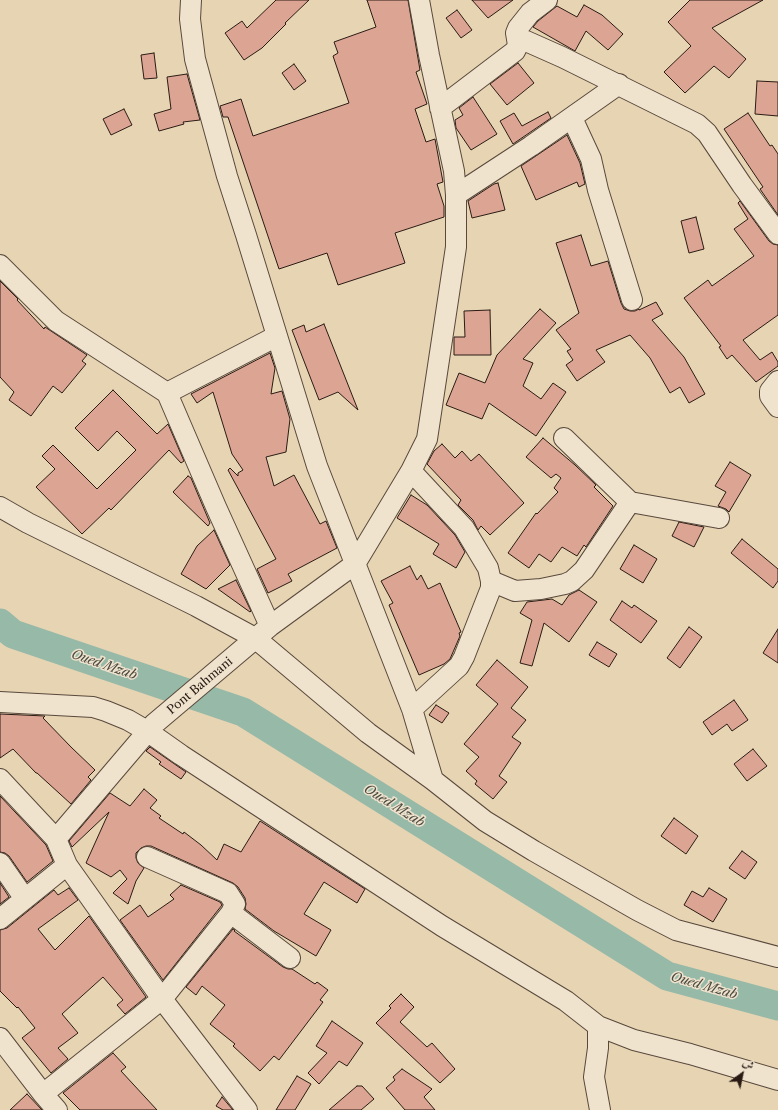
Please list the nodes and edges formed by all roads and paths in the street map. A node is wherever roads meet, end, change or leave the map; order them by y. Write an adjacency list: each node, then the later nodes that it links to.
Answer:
1 (191, 0): 12 (street)
2 (419, 0): 6 (street)
3 (547, 0): 4 (street)
4 (517, 37): 5 (street); 6 (street)
5 (619, 84): 7 (street); 9 (street)
6 (440, 108): 8 (street)
7 (572, 118): 8 (street); 11 (street)
8 (456, 195): 17 (street)
9 (778, 234)
10 (0, 265): 14 (street)
11 (632, 300)
12 (277, 336): 14 (street); 21 (street)
13 (778, 381): 15 (street)
14 (167, 393): 23 (street)
15 (778, 407)
16 (564, 438): 18 (street)
17 (411, 471): 21 (street); 22 (street)
18 (630, 502): 20 (street); 22 (street)
19 (0, 507): 23 (street)
20 (719, 518)
21 (354, 564): 23 (street, Pont Bahmani); 25 (street)
22 (491, 581): 25 (street)
23 (257, 638): 26 (street, Pont Bahmani); 28 (street)
24 (0, 702): 26 (street)
25 (412, 709): 28 (street)
26 (151, 728): 29 (street, Pont Bahmani); 39 (street)
27 (0, 779): 29 (street)
28 (433, 780): 36 (street)
29 (56, 839): 32 (street)
30 (147, 857): 34 (street)
31 (0, 863): 33 (street)
32 (67, 865): 33 (street); 38 (street)
33 (25, 899): 35 (street)
34 (231, 913): 37 (street); 38 (street)
35 (0, 919)
36 (778, 957)
37 (290, 958)
38 (162, 1000): 42 (street); 44 (street)
39 (598, 1026): 41 (street); 45 (street)
40 (0, 1038): 42 (street)
41 (778, 1080)
42 (43, 1094): 43 (street)
43 (57, 1110)
44 (247, 1110)
45 (600, 1110)

